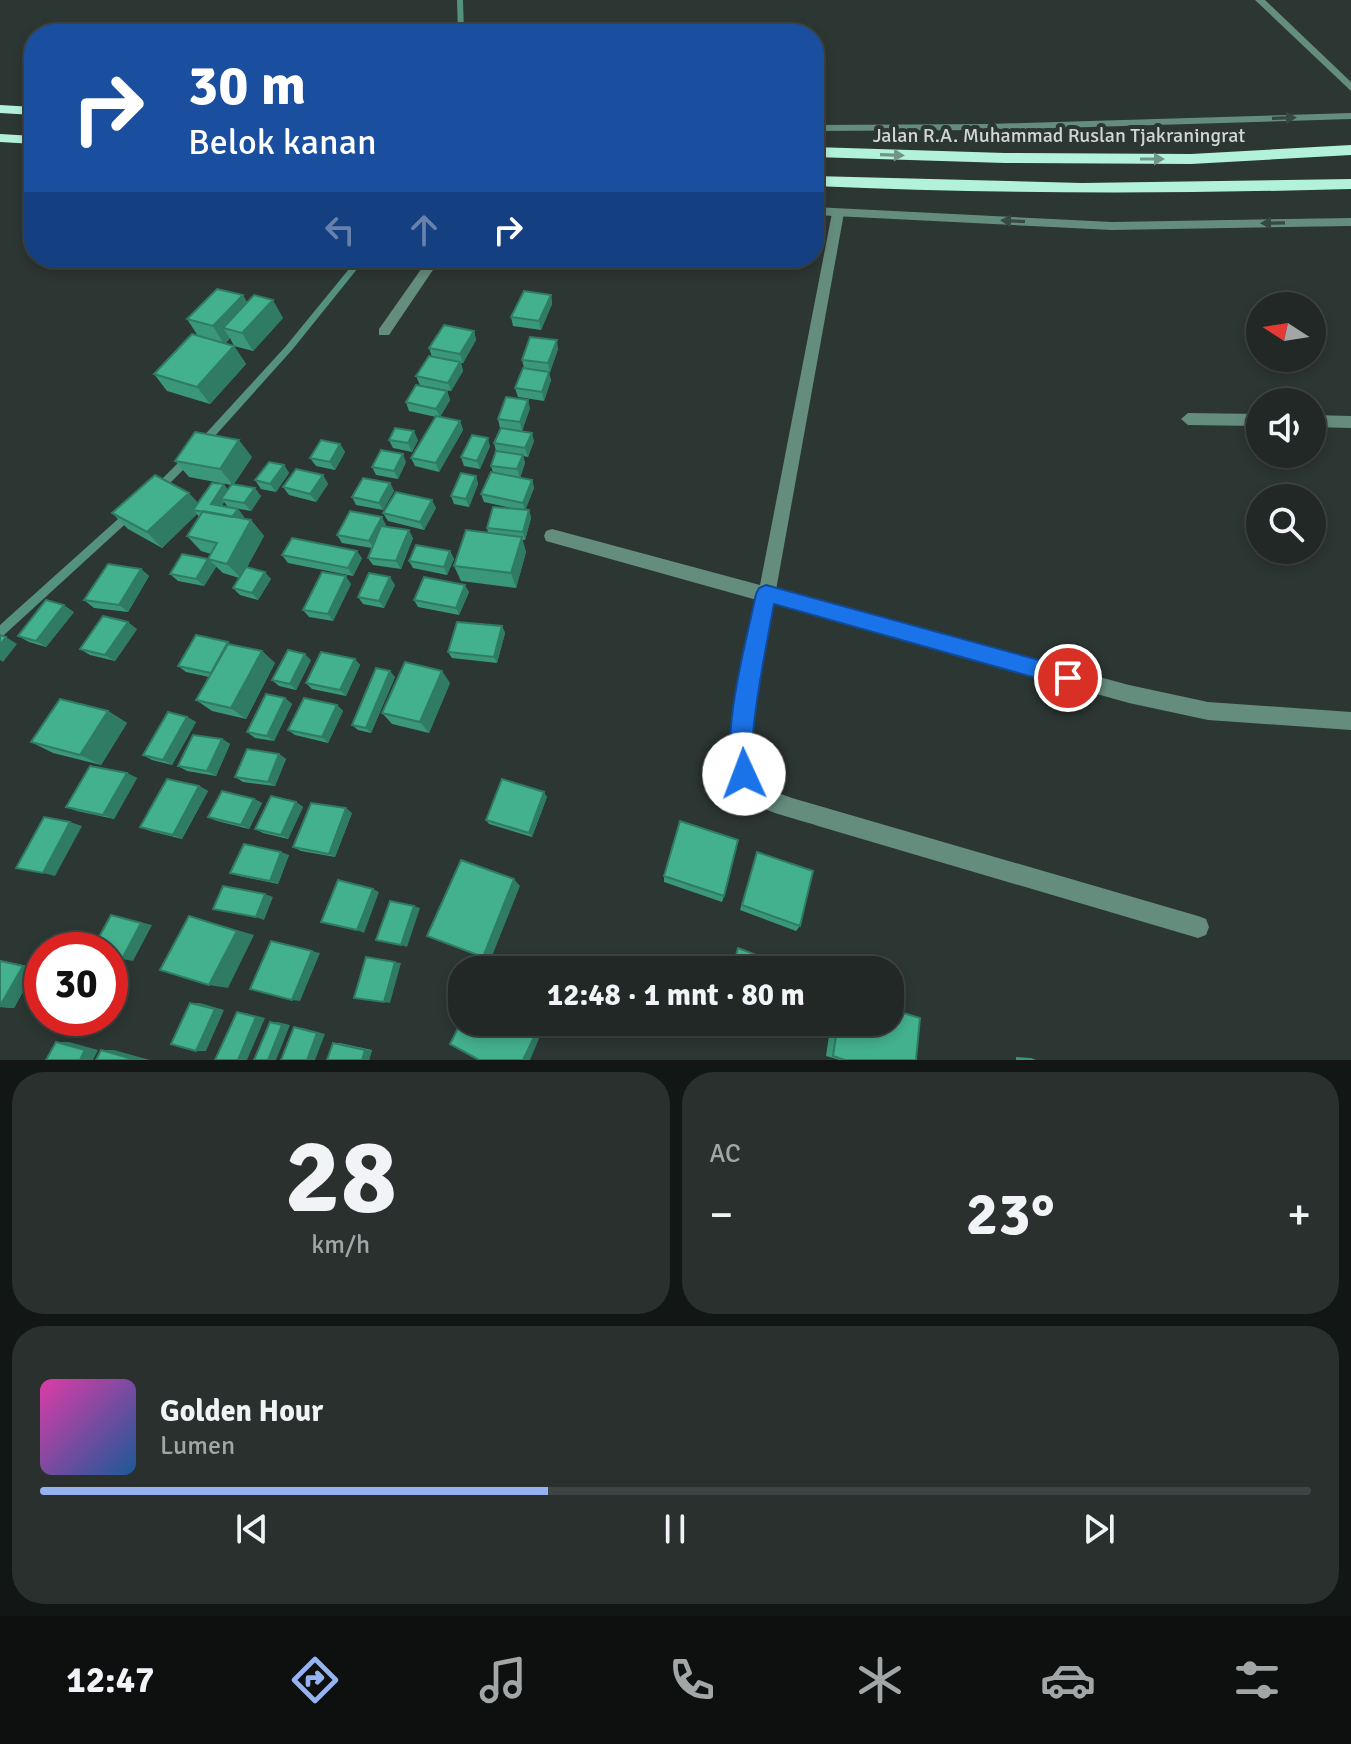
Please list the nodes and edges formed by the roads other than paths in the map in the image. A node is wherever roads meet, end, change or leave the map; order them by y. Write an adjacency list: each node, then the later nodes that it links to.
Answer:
1 (1260, 0): 2 (street)
2 (1351, 88)
3 (0, 109): 4 (highway)
4 (24, 110)
5 (1351, 116): 6 (street, Jalan R.A. Muhammad Ruslan Tjakraningrat, one-way to 5)
6 (824, 128)
7 (0, 138): 8 (highway)
8 (24, 139)
9 (1351, 150): 10 (highway, Jalan R.A. Muhammad Ruslan Tjakraningrat, one-way to 9)
10 (824, 152)
11 (824, 181): 12 (highway)
12 (1351, 184)
13 (824, 212): 14 (street)
14 (838, 213): 15 (street, one-way to 14); 23 (street)
15 (1351, 222)
16 (428, 268): 17 (street)
17 (384, 332)
18 (1188, 419): 19 (street)
19 (1246, 420)
20 (1326, 421): 21 (street)
21 (1351, 422)
22 (552, 536): 23 (street)
23 (766, 594): 24 (street); 25 (street)
24 (1351, 721)
25 (1198, 927)

